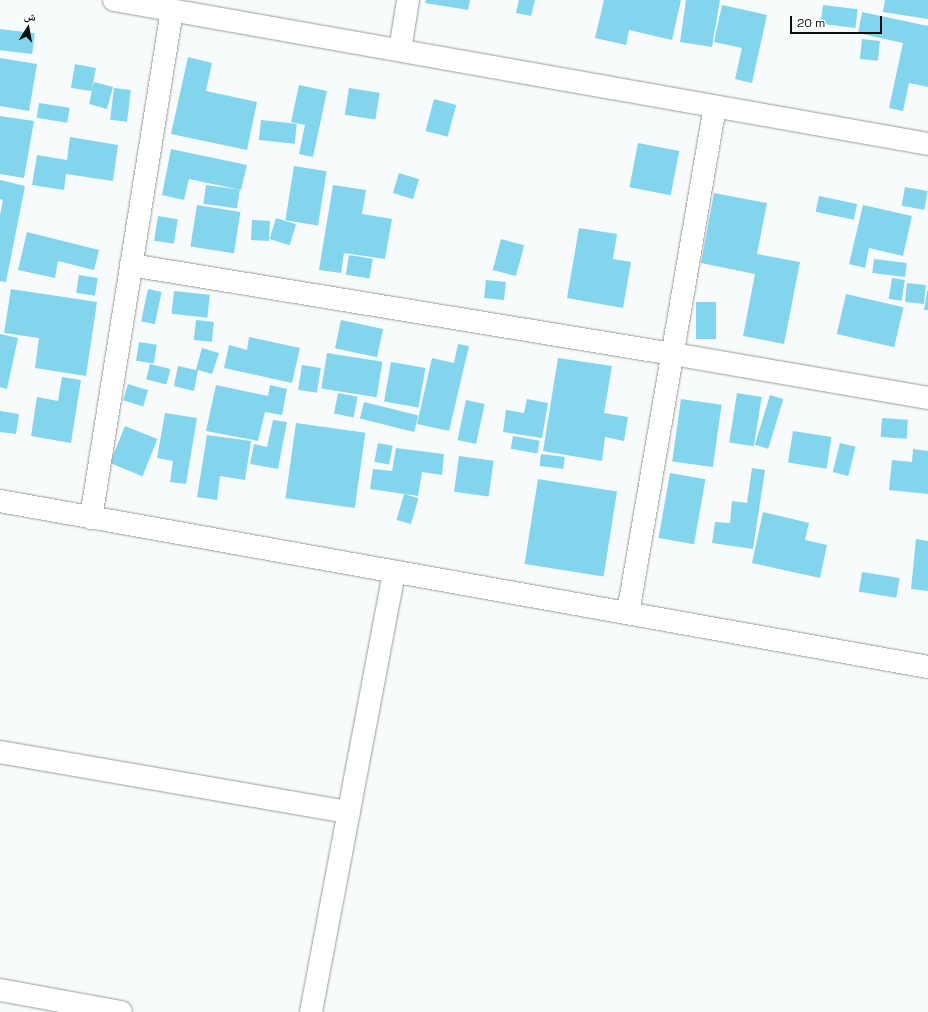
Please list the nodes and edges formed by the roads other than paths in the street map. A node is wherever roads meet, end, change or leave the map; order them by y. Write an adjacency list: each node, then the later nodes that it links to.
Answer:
1 (114, 0): 3 (street)
2 (408, 0): 4 (street)
3 (172, 10): 4 (street); 7 (street)
4 (400, 50): 5 (street)
5 (715, 106): 6 (street); 8 (street)
6 (928, 144)
7 (131, 265): 8 (street); 11 (street)
8 (673, 354): 9 (street); 13 (street)
9 (928, 398)
10 (0, 501): 11 (street)
11 (91, 518): 12 (street)
12 (394, 572): 13 (street); 16 (street)
13 (628, 613): 14 (street)
14 (928, 666)
15 (0, 752): 16 (street)
16 (349, 812): 19 (street)
17 (0, 990): 18 (street)
18 (121, 1012)
19 (311, 1012)

